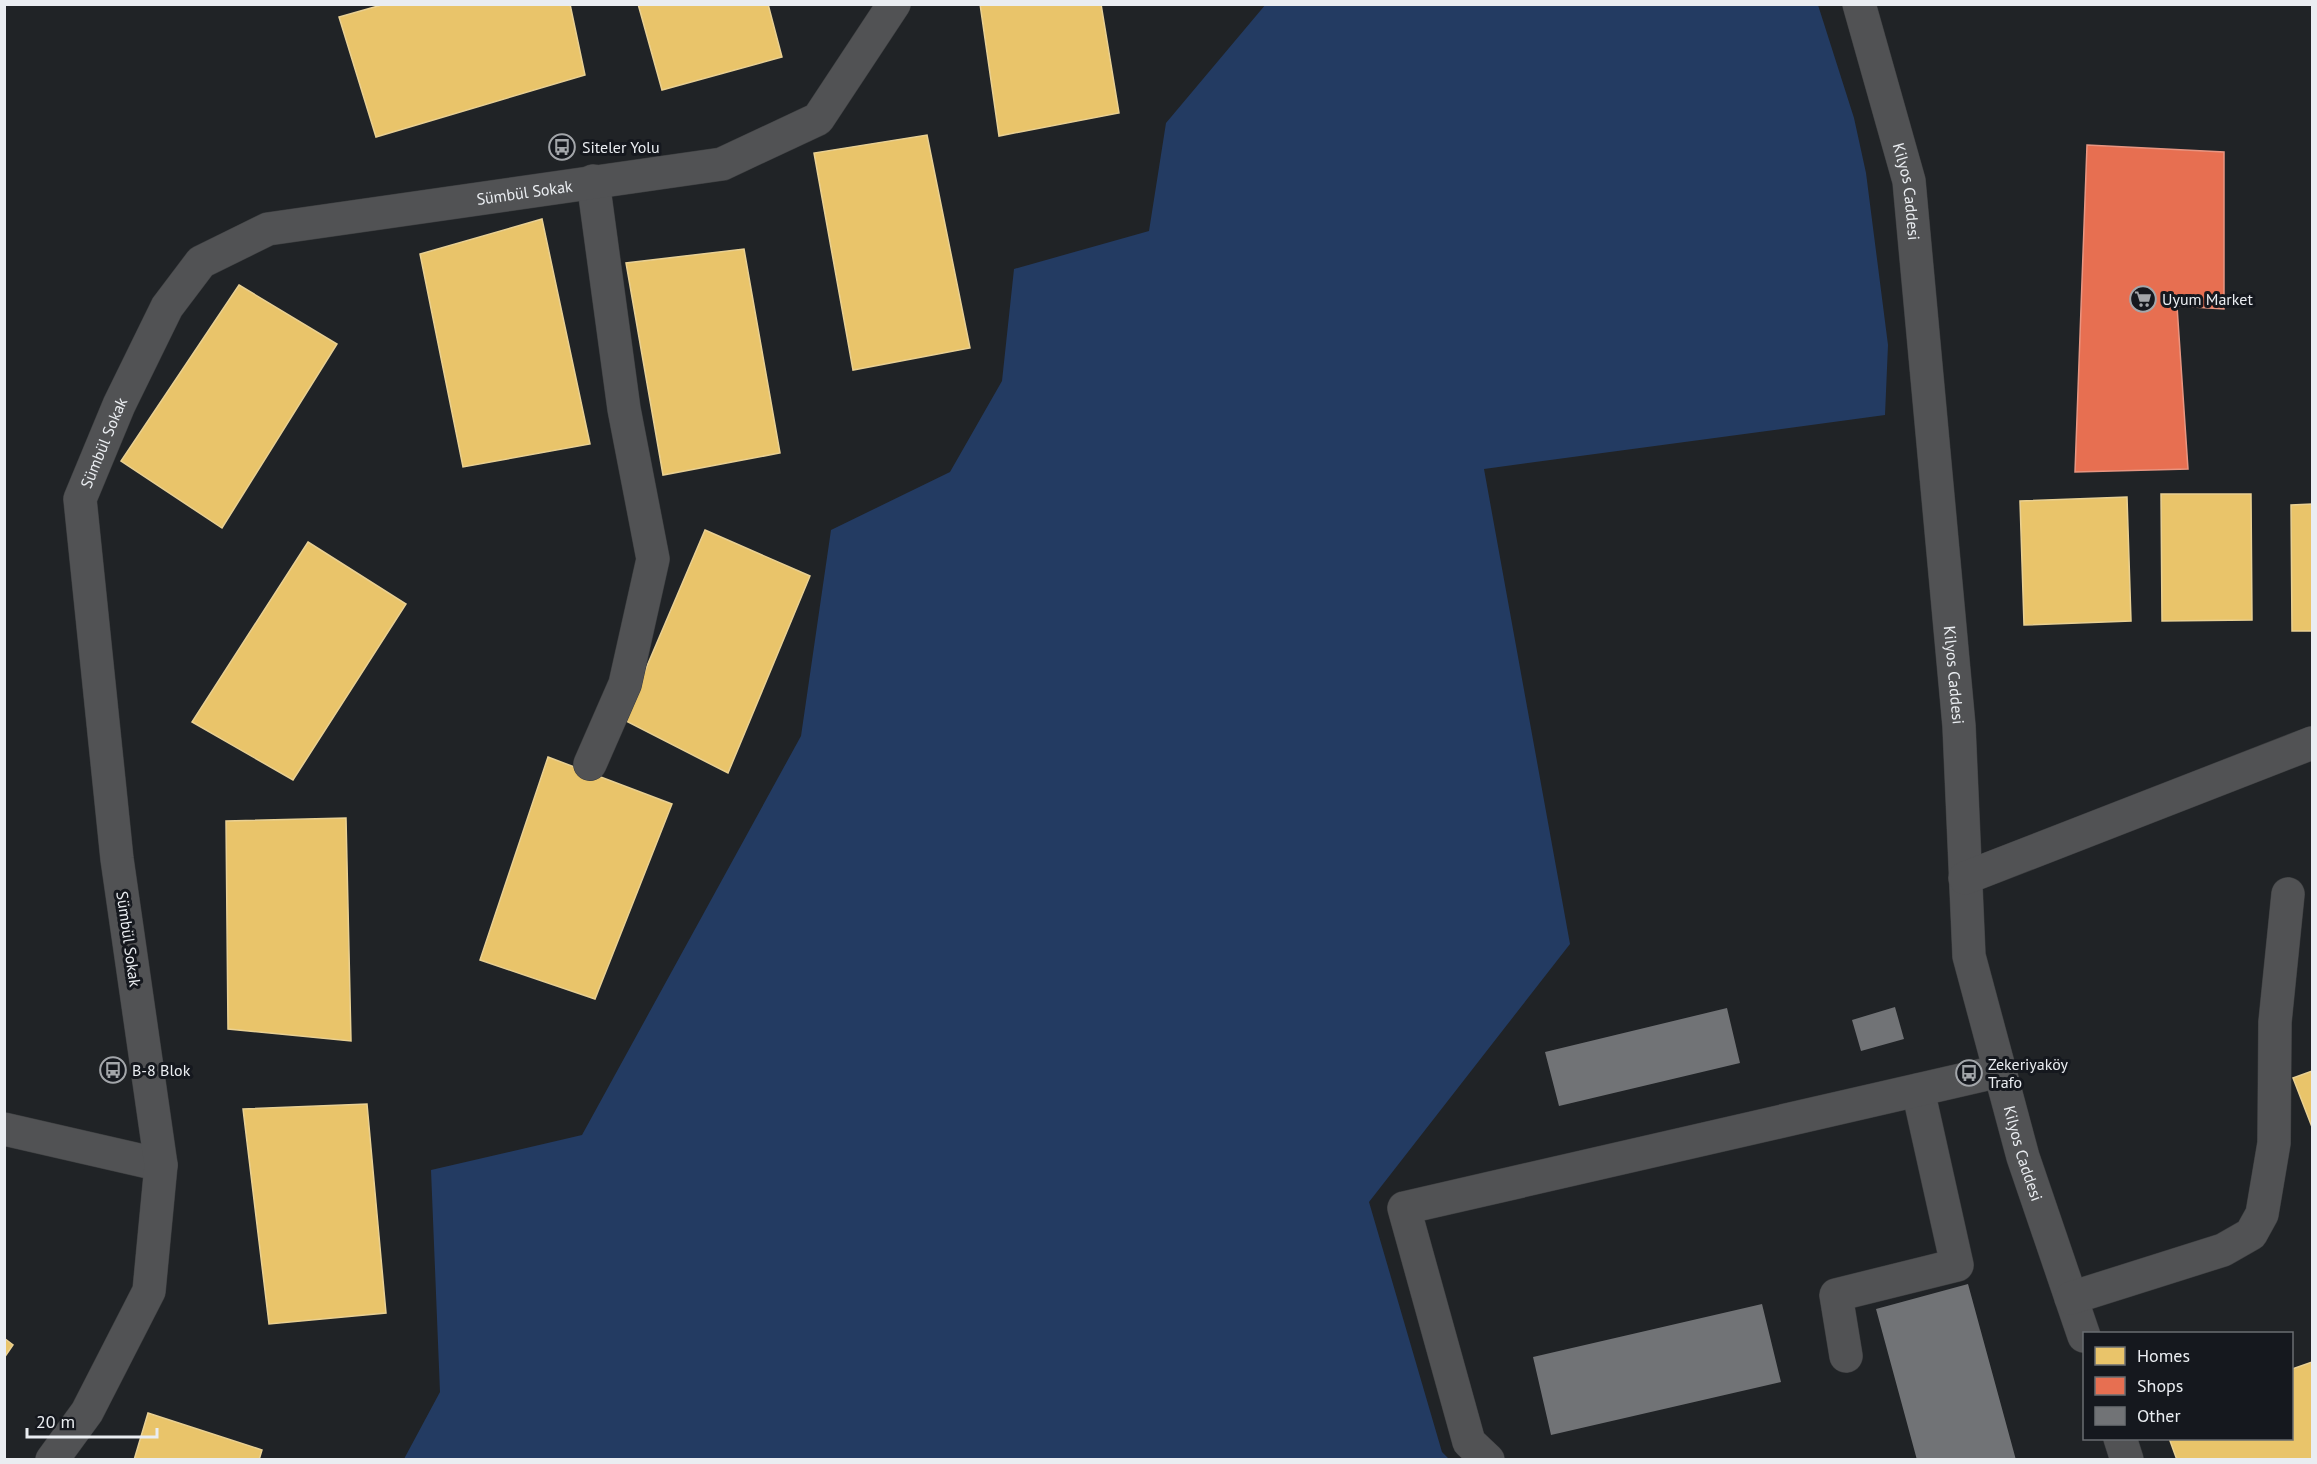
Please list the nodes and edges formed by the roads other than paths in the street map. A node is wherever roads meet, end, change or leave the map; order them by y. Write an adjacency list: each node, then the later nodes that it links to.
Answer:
1 (894, 4): 3 (street, Sümbül Sokak)
2 (1859, 4): 6 (street, Kilyos Caddesi)
3 (592, 181): 5 (street); 11 (street, Sümbül Sokak)
4 (2313, 742): 6 (street)
5 (590, 764)
6 (1965, 878): 8 (street, Kilyos Caddesi)
7 (2288, 894): 12 (street)
8 (2000, 1071): 9 (street); 12 (street, Kilyos Caddesi)
9 (1918, 1090): 14 (street); 17 (street)
10 (4, 1129): 11 (street)
11 (161, 1165): 16 (street, Sümbül Sokak)
12 (2071, 1298): 13 (street, Kilyos Caddesi)
13 (2084, 1332)
14 (1846, 1356)
15 (2121, 1440): 18 (street)
16 (52, 1460)
17 (1488, 1460)
18 (2127, 1460)

